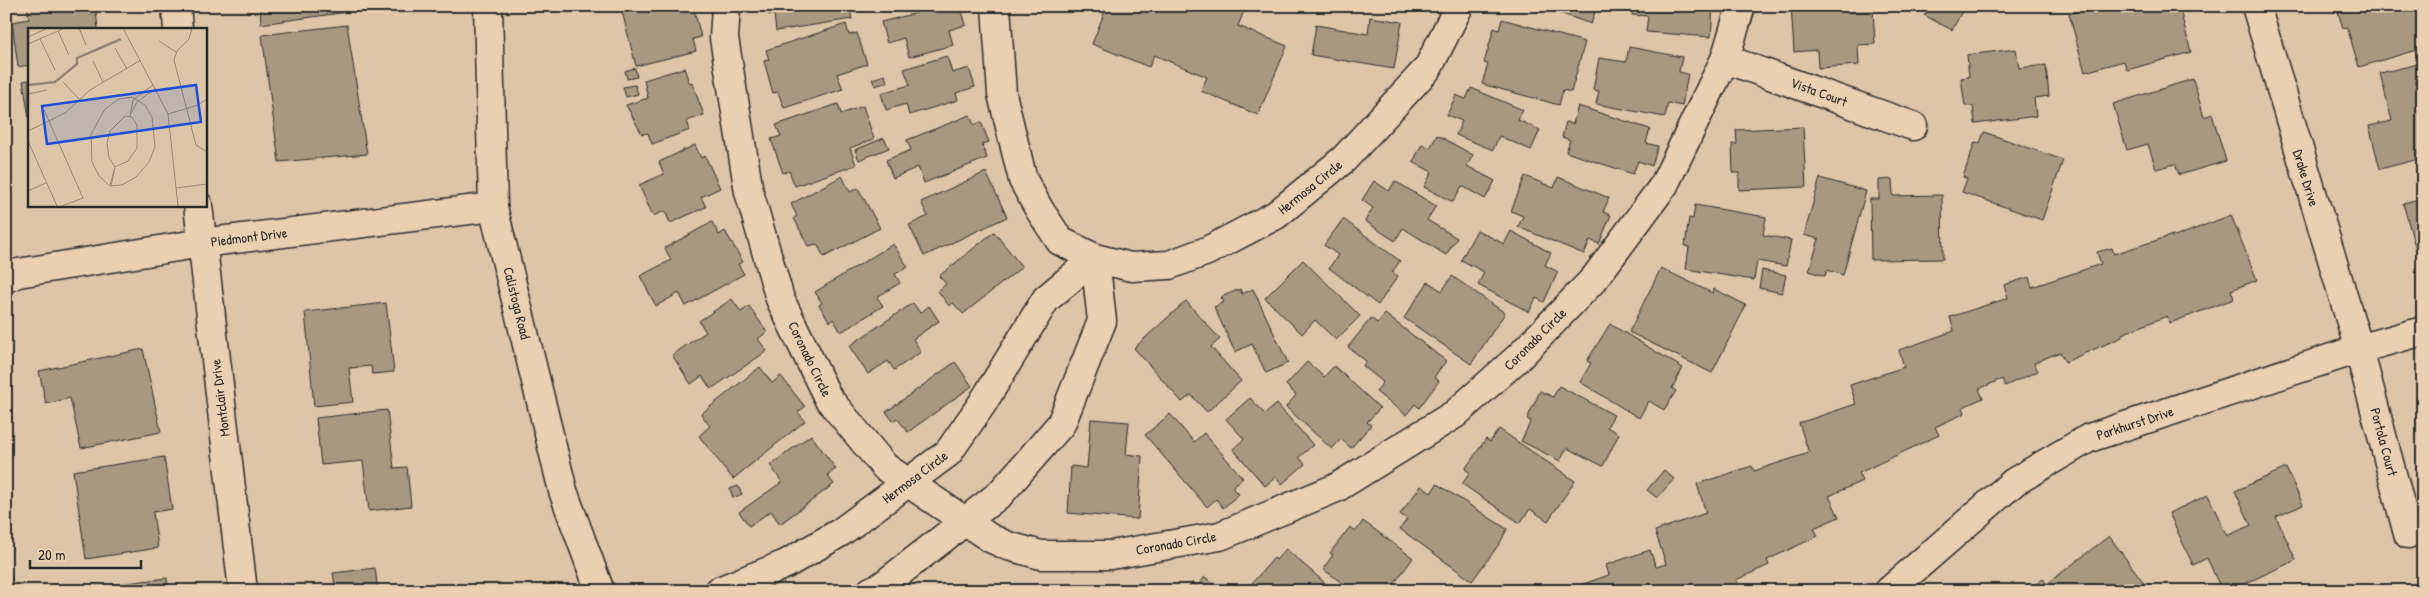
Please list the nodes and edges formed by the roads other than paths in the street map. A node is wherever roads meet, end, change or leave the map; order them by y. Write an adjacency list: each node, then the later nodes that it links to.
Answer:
1 (176, 6): 8 (street)
2 (488, 6): 12 (street, Calistoga Road)
3 (726, 6): 18 (street, Coronado Circle)
4 (996, 6): 14 (street, Hermosa Circle)
5 (1459, 6): 14 (street, Hermosa Circle)
6 (1741, 6): 9 (street, Coronado Circle)
7 (2256, 6): 17 (street, Drake Drive)
8 (178, 28)
9 (1725, 59): 10 (street, Vista Court); 19 (street, Coronado Circle)
10 (1913, 126)
11 (198, 206): 13 (street, Montclair Drive)
12 (493, 207): 13 (street, Piedmont Drive); 22 (street, Calistoga Road)
13 (202, 243): 15 (street, Piedmont Drive); 21 (street, Montclair Drive)
14 (1095, 258): 18 (street, Hermosa Circle); 19 (street)
15 (6, 278)
16 (2423, 331): 17 (street, Parkhurst Drive)
17 (2359, 349): 20 (street, Portola Court); 25 (street, Parkhurst Drive)
18 (909, 484): 19 (street, Coronado Circle); 23 (street, Hermosa Circle)
19 (964, 522): 24 (street)
20 (2408, 534)
21 (243, 591)
22 (600, 591)
23 (719, 591)
24 (872, 591)
25 (1888, 591)

